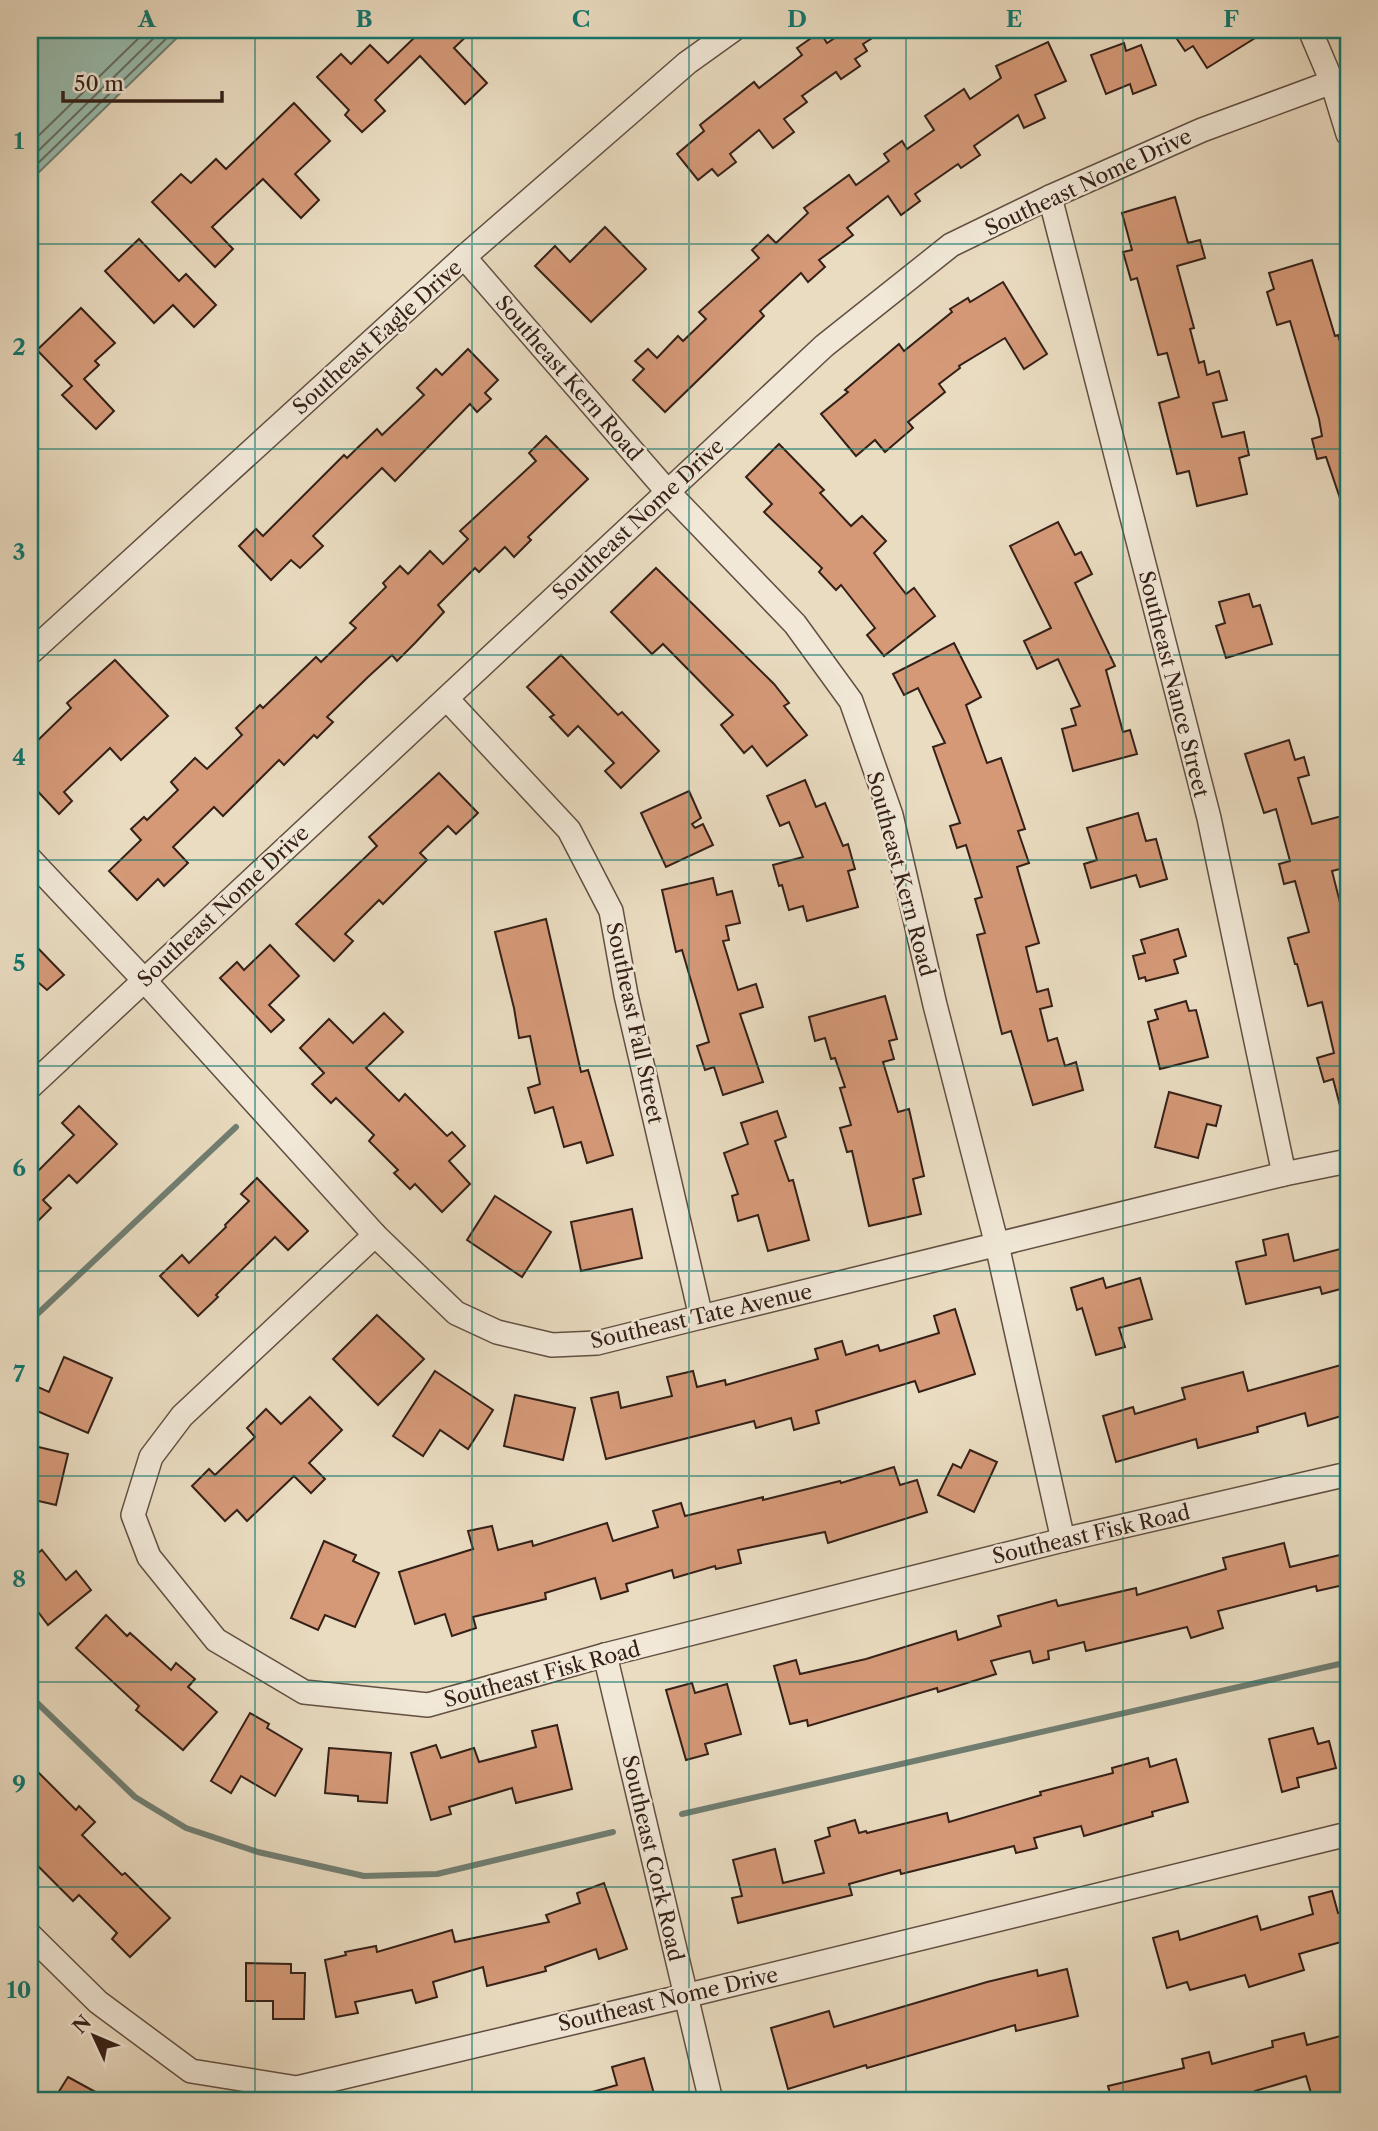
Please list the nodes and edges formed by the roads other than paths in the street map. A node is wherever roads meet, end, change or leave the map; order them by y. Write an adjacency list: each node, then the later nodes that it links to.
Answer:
1 (733, 30): 6 (street, Southeast Eagle Drive)
2 (1310, 30): 3 (street)
3 (1332, 82): 4 (street); 5 (street, Southeast Nome Drive)
4 (1348, 134)
5 (1050, 197): 7 (street, Southeast Nome Drive); 14 (street, Southeast Nance Street)
6 (464, 257): 7 (street, Southeast Kern Road); 8 (street, Southeast Eagle Drive)
7 (667, 491): 9 (street, Southeast Nome Drive); 16 (street, Southeast Kern Road)
8 (30, 653)
9 (447, 699): 11 (street, Southeast Nome Drive); 17 (street, Southeast Fall Street)
10 (30, 859): 11 (street, Southeast Tate Avenue)
11 (144, 981): 12 (street, Southeast Nome Drive); 15 (street, Southeast Tate Avenue)
12 (30, 1087)
13 (1348, 1161): 14 (street, Southeast Tate Avenue)
14 (1284, 1174): 16 (street, Southeast Tate Avenue)
15 (375, 1236): 17 (street, Southeast Tate Avenue); 20 (street, Southeast Fisk Road)
16 (997, 1245): 17 (street, Southeast Tate Avenue); 19 (street, Southeast Kern Road)
17 (701, 1317)
18 (1348, 1474): 19 (street, Southeast Fisk Road)
19 (1063, 1540): 20 (street, Southeast Fisk Road)
20 (605, 1655): 23 (street, Southeast Cork Road)
21 (1348, 1834): 23 (street, Southeast Nome Drive)
22 (30, 1935): 23 (street, Southeast Nome Drive)
23 (685, 1996): 24 (street, Southeast Cork Road)
24 (711, 2101)

